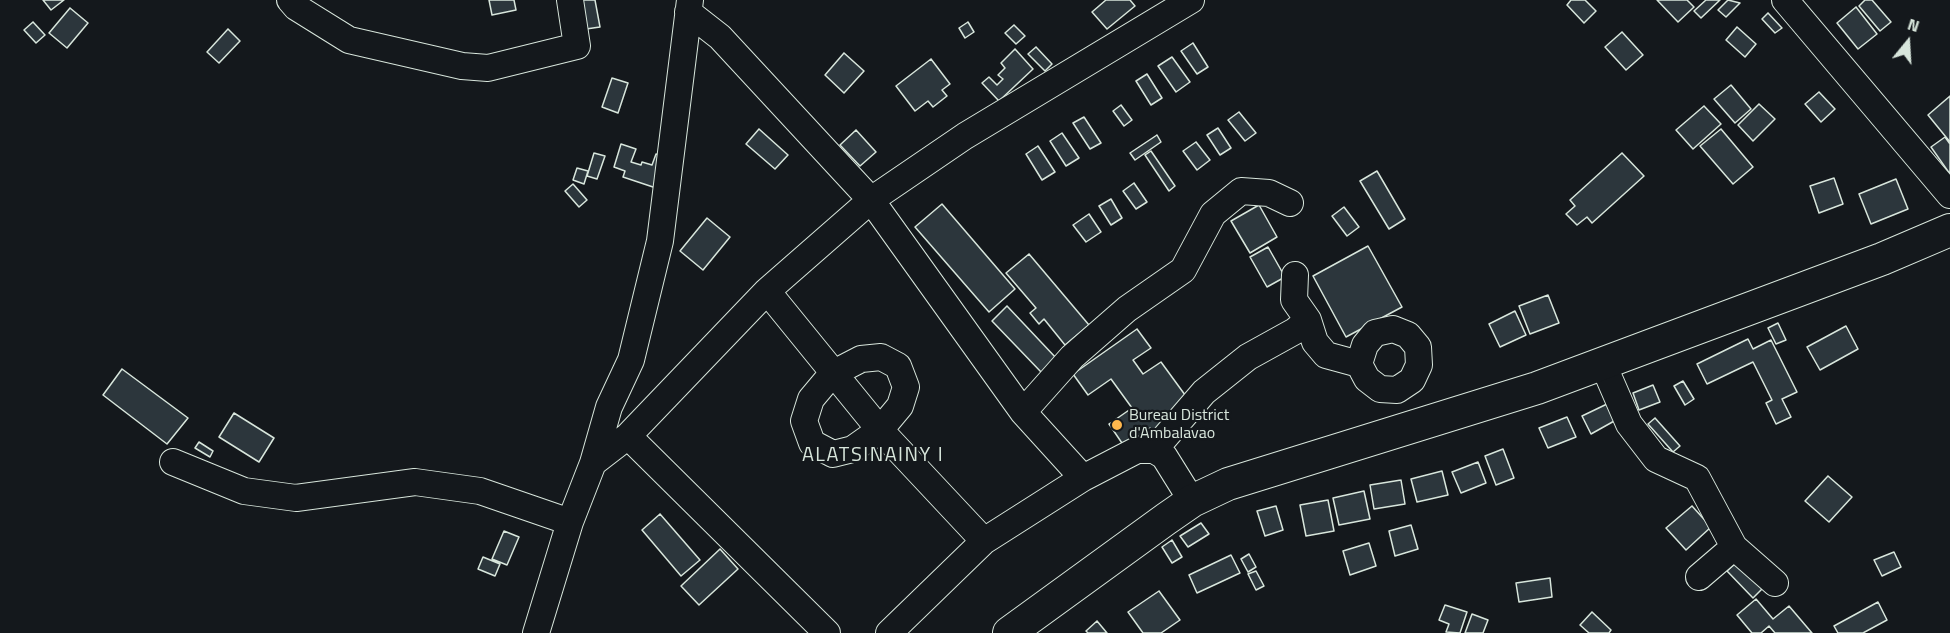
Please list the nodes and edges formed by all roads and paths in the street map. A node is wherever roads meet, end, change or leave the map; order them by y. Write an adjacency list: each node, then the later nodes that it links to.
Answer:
1 (290, 0): 2 (street)
2 (570, 0)
3 (1191, 0): 7 (street)
4 (1785, 0): 6 (street)
5 (689, 6): 7 (street); 21 (street)
6 (1950, 195)
7 (871, 200): 11 (street); 16 (street)
8 (1290, 202): 16 (street)
9 (1950, 230): 14 (main road)
10 (1294, 275): 12 (street)
11 (767, 291): 15 (street); 18 (street)
12 (1308, 320): 13 (street); 19 (street)
13 (1359, 364)
14 (1603, 364): 23 (main road); 26 (street)
15 (832, 374): 17 (street); 17 (street); 17 (street)
16 (1023, 412): 22 (street)
17 (880, 430): 25 (street)
18 (628, 436): 21 (street); 30 (street)
19 (1154, 450): 22 (street); 23 (street)
20 (173, 462): 24 (street)
21 (593, 463): 24 (street)
22 (1083, 478): 25 (street)
23 (1192, 501): 32 (main road)
24 (570, 522): 29 (street)
25 (984, 541): 31 (street)
26 (1734, 547): 27 (street); 28 (street)
27 (1699, 577)
28 (1775, 583)
29 (536, 633)
30 (827, 633)
31 (889, 633)
32 (1009, 633)

